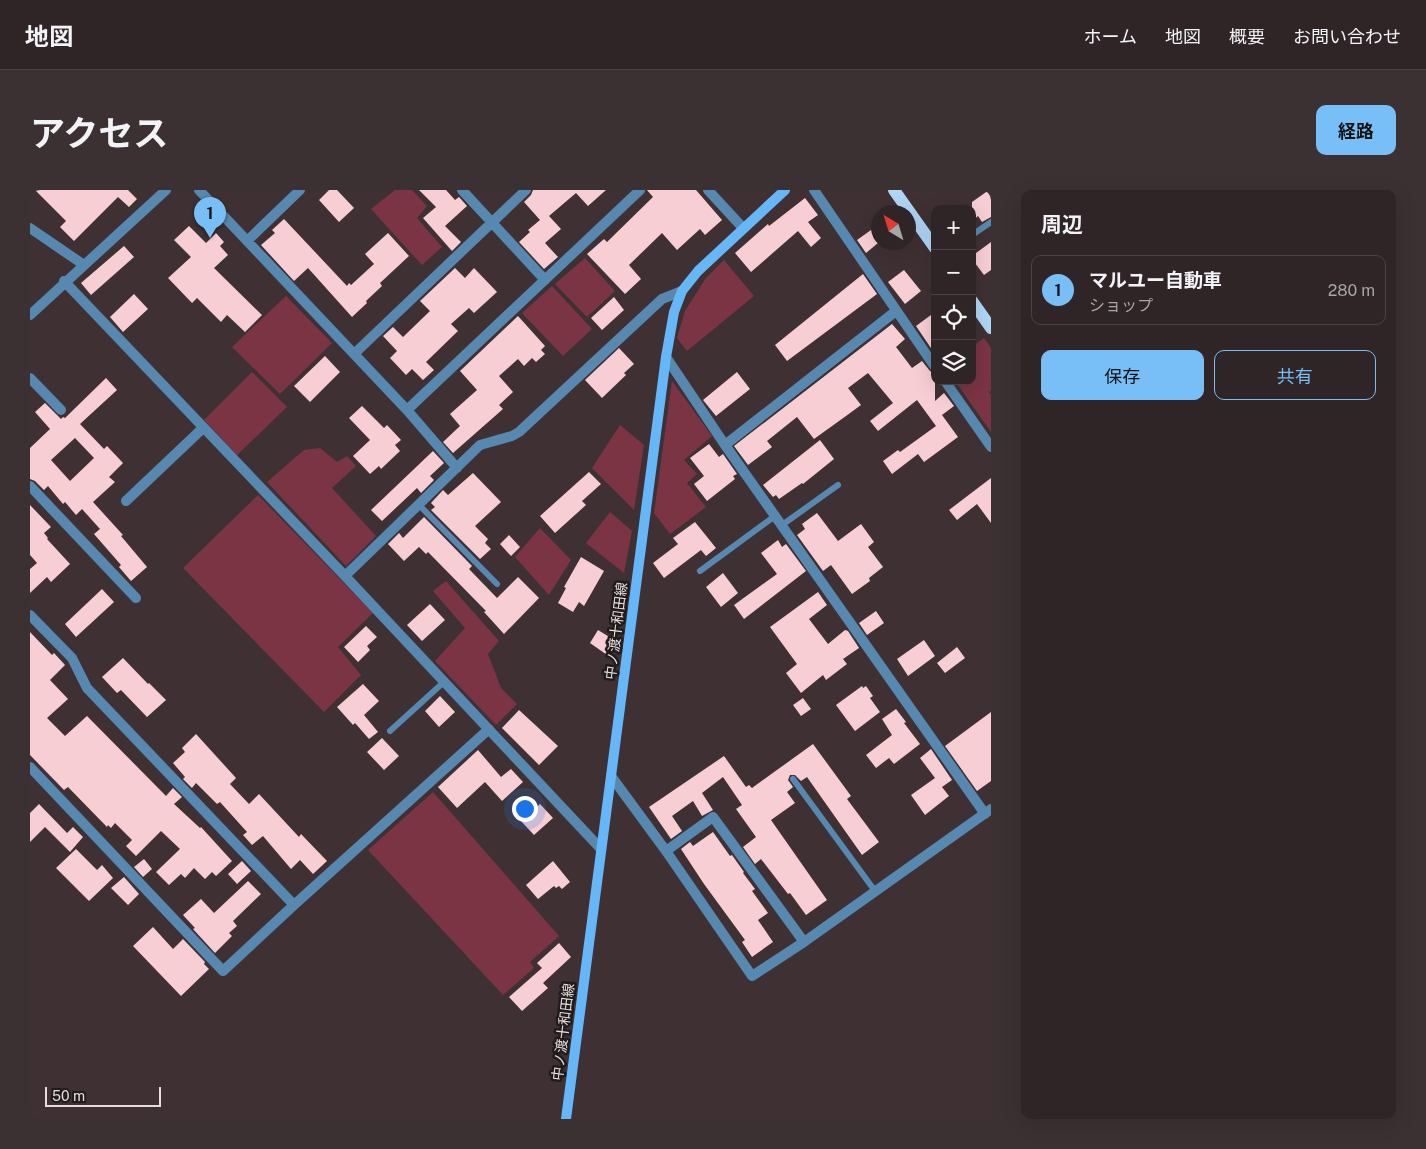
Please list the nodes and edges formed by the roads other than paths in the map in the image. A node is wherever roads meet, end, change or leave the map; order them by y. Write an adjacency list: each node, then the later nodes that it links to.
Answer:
1 (166, 190): 18 (street)
2 (199, 190): 16 (street)
3 (300, 190): 16 (street)
4 (462, 190): 11 (street)
5 (526, 190): 11 (street)
6 (640, 190): 19 (street)
7 (708, 190): 14 (street)
8 (785, 190): 14 (main road, 中ノ渡十和田線)
9 (814, 190): 23 (street)
10 (894, 190): 17 (main road)
11 (491, 222): 19 (street); 26 (street)
12 (991, 222): 15 (lane)
13 (30, 228): 18 (street)
14 (744, 228): 21 (main road, 中ノ渡十和田線)
15 (976, 232)
16 (248, 241): 26 (street)
17 (931, 242)
18 (84, 266): 20 (street)
19 (546, 280): 32 (street)
20 (64, 281): 24 (street); 33 (street)
21 (682, 291): 27 (main road, 中ノ渡十和田線); 36 (street)
22 (976, 307): 25 (main road)
23 (896, 311): 28 (street); 34 (street)
24 (30, 314)
25 (991, 328)
26 (354, 354): 32 (street)
27 (666, 357): 34 (street); 52 (main road, 中ノ渡十和田線)
28 (931, 361)
29 (30, 378): 31 (street)
30 (948, 385): 35 (street)
31 (61, 410)
32 (407, 410): 36 (street)
33 (203, 428): 39 (street); 44 (street)
34 (725, 445): 41 (street)
35 (991, 447)
36 (457, 468): 40 (street)
37 (838, 485): 42 (lane)
38 (30, 486): 46 (street)
39 (126, 502)
40 (419, 505): 44 (street); 45 (lane)
41 (775, 516): 42 (street); 43 (lane)
42 (782, 525): 54 (street)
43 (700, 571)
44 (345, 576): 48 (street)
45 (497, 584)
46 (136, 598)
47 (30, 615): 58 (street)
48 (445, 681): 49 (street); 50 (lane)
49 (489, 729): 55 (street); 58 (street)
50 (390, 732)
51 (30, 767): 58 (street)
52 (611, 776): 55 (main road, 中ノ渡十和田線); 56 (street)
53 (793, 778): 57 (lane)
54 (988, 812): 57 (street)
55 (601, 849): 60 (main road, 中ノ渡十和田線)
56 (666, 851): 59 (street); 59 (street)
57 (875, 891): 59 (street)
58 (294, 905)
59 (804, 942)
60 (566, 1119)

